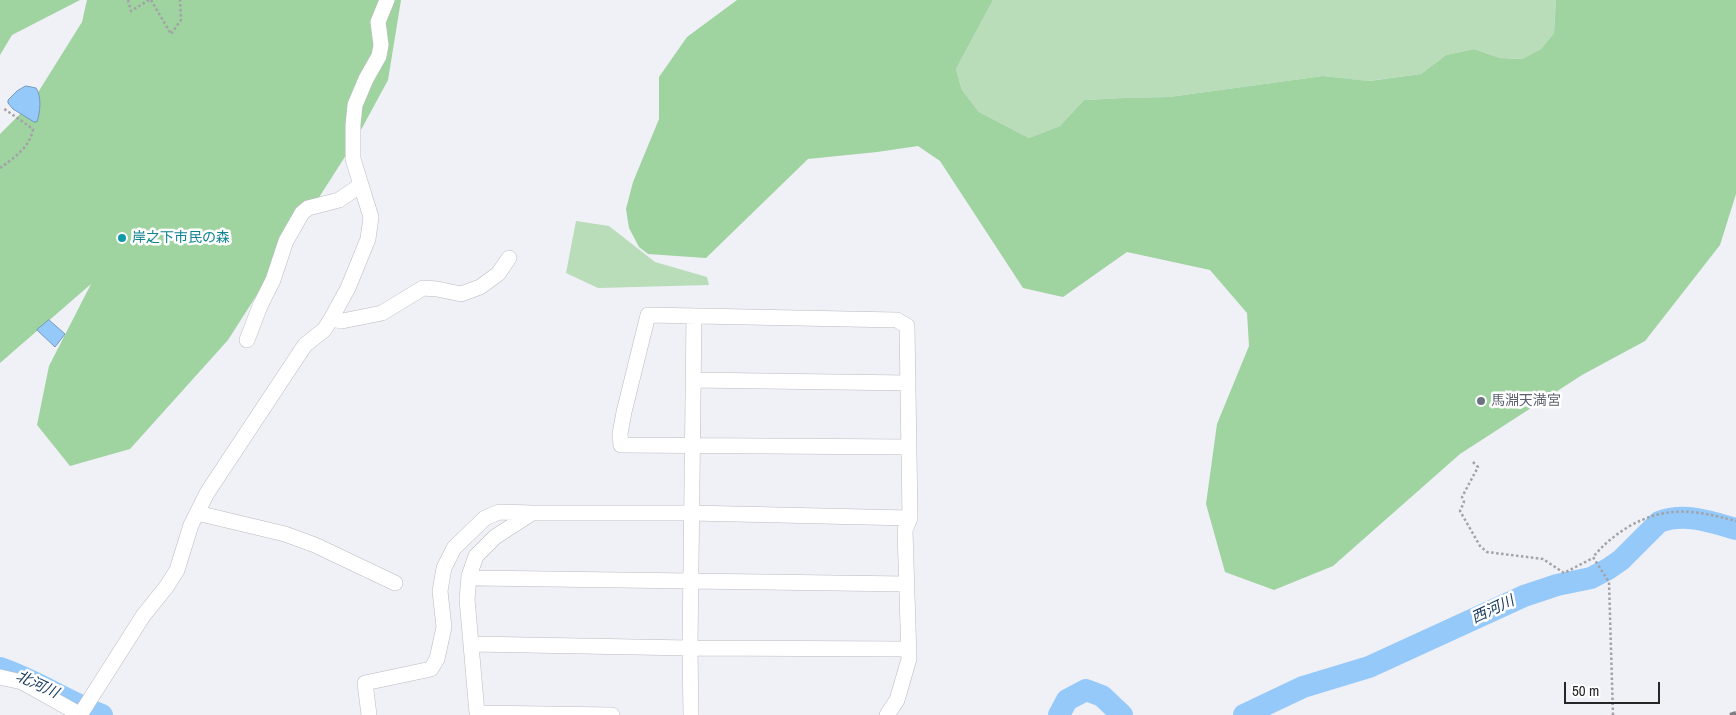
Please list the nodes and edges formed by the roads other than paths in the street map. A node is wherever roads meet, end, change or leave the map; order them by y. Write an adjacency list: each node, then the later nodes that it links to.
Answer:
1 (387, 0): 2 (street)
2 (361, 185): 5 (street); 6 (street)
3 (509, 258): 5 (street)
4 (694, 316): 7 (street); 8 (street); 9 (street)
5 (331, 319): 11 (street)
6 (246, 340)
7 (693, 380): 8 (street); 9 (street)
8 (908, 383): 10 (street)
9 (692, 446): 10 (street); 13 (street)
10 (909, 447): 14 (street)
11 (197, 513): 17 (street); 23 (street)
12 (532, 513): 13 (street); 15 (street); 24 (street)
13 (692, 513): 14 (street); 16 (street)
14 (910, 518): 18 (street)
15 (469, 576): 16 (street); 19 (street)
16 (691, 581): 18 (street); 20 (street)
17 (395, 583)
18 (906, 584): 21 (street)
19 (472, 644): 20 (street); 25 (street)
20 (690, 648): 21 (street); 26 (street)
21 (908, 649): 27 (street)
22 (0, 677): 23 (street)
23 (83, 710)
24 (369, 715)
25 (612, 715)
26 (691, 715)
27 (887, 715)

